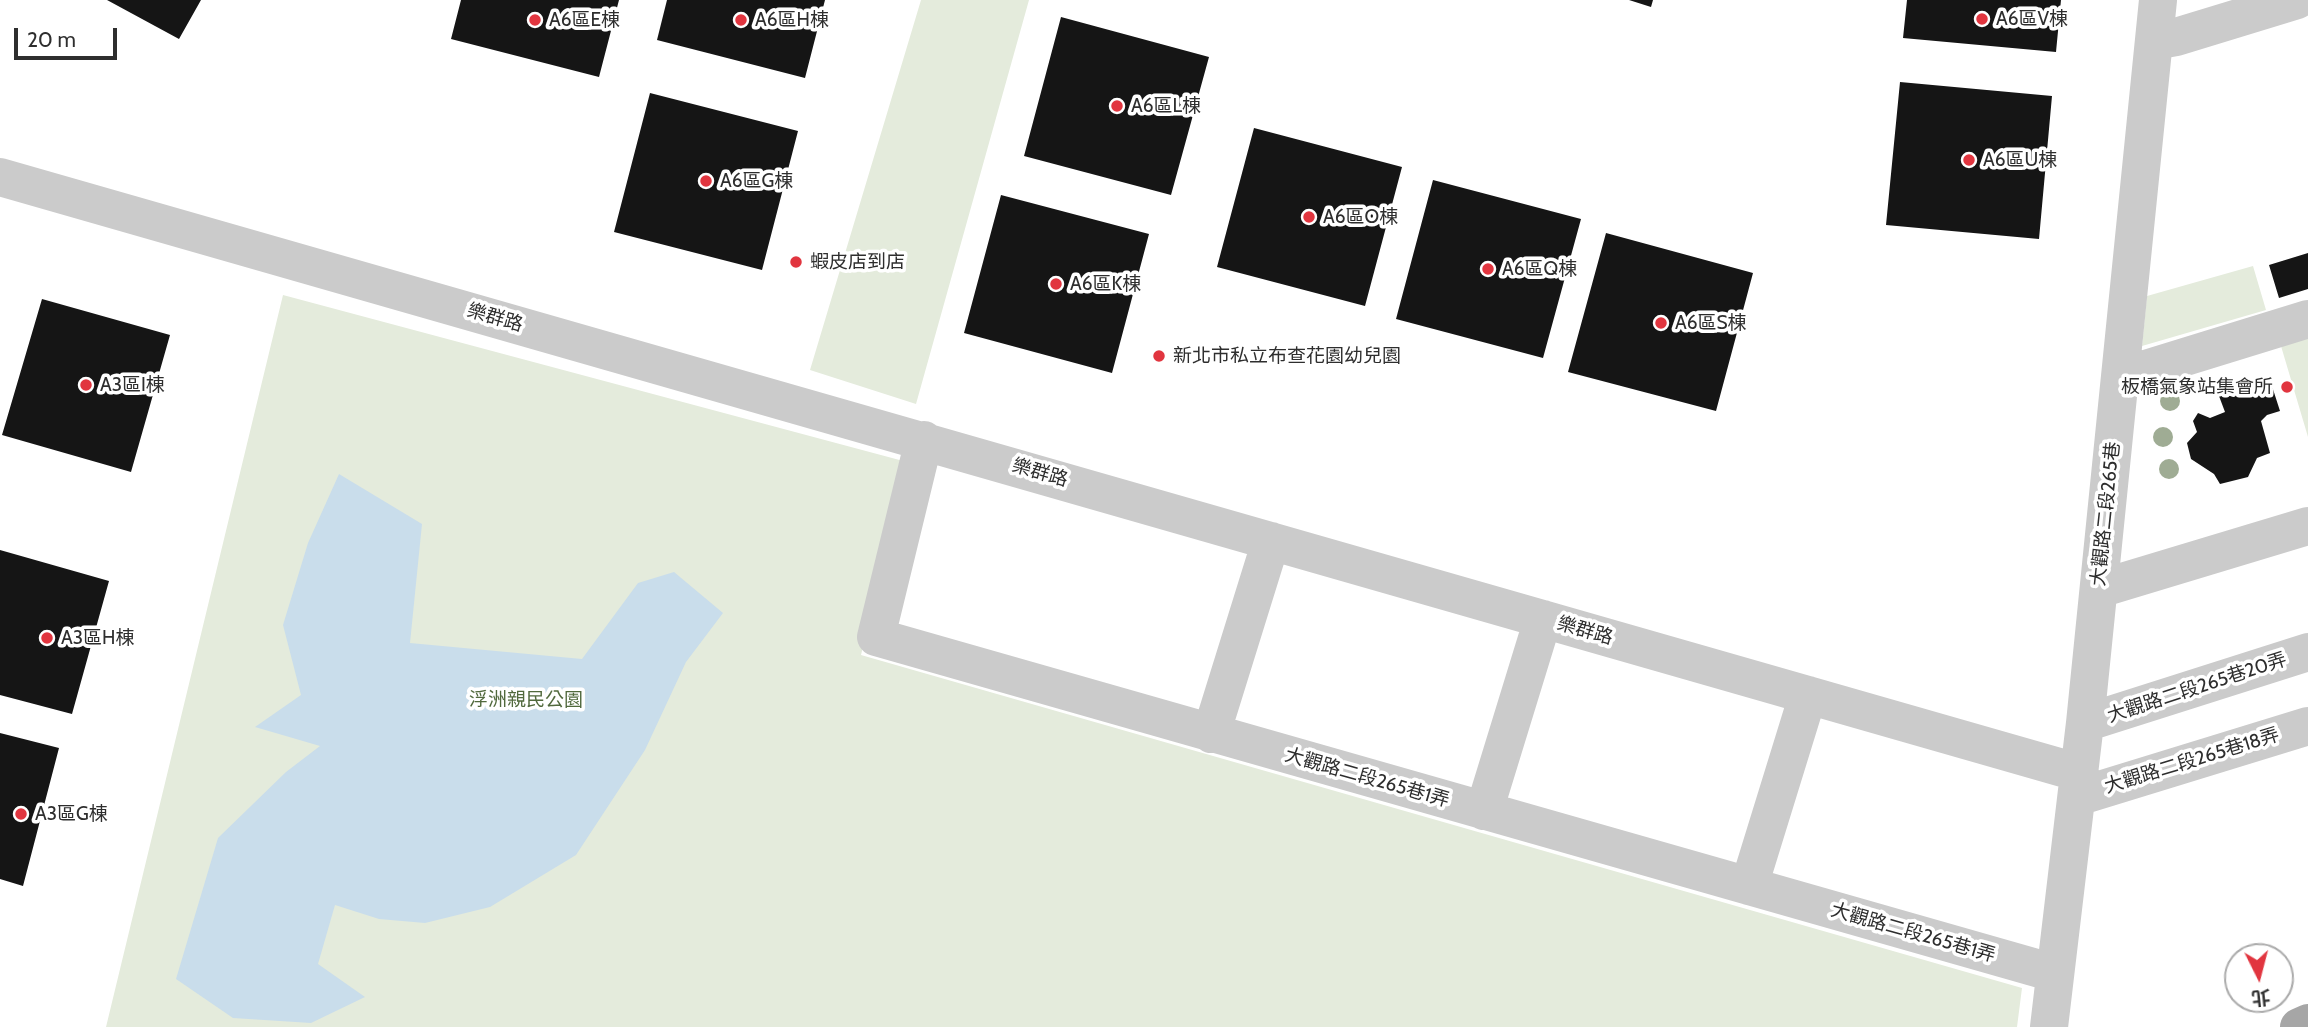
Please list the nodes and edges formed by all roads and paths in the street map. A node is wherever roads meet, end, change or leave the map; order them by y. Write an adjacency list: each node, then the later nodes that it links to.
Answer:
1 (2158, 0): 3 (street, 大觀路二段265巷)
2 (2297, 0): 3 (street)
3 (2154, 41): 6 (street, 大觀路二段265巷)
4 (0, 177): 7 (street, 樂群路)
5 (2308, 319): 6 (street)
6 (2120, 377): 10 (street, 大觀路二段265巷)
7 (924, 440): 9 (street, 樂群路); 16 (street, 大觀路二段265巷1弄)
8 (2308, 526): 10 (street)
9 (1271, 541): 11 (street, 樂群路); 16 (street)
10 (2099, 589): 14 (street, 大觀路二段265巷)
11 (1543, 619): 13 (street, 樂群路); 18 (street)
12 (2308, 652): 14 (street, 大觀路二段265巷20弄)
13 (1808, 695): 17 (street, 樂群路); 19 (street)
14 (2085, 723): 17 (street, 大觀路二段265巷)
15 (2308, 726): 17 (street, 大觀路二段265巷18弄)
16 (1211, 734): 18 (street, 大觀路二段265巷1弄)
17 (2078, 785): 20 (street, 大觀路二段265巷)
18 (1484, 811): 19 (street, 大觀路二段265巷1弄)
19 (1749, 886): 20 (street, 大觀路二段265巷1弄)
20 (2054, 973): 22 (street, 大觀路二段265巷)
21 (2308, 1023): 23 (main road)
22 (2049, 1027)
23 (2299, 1027)

